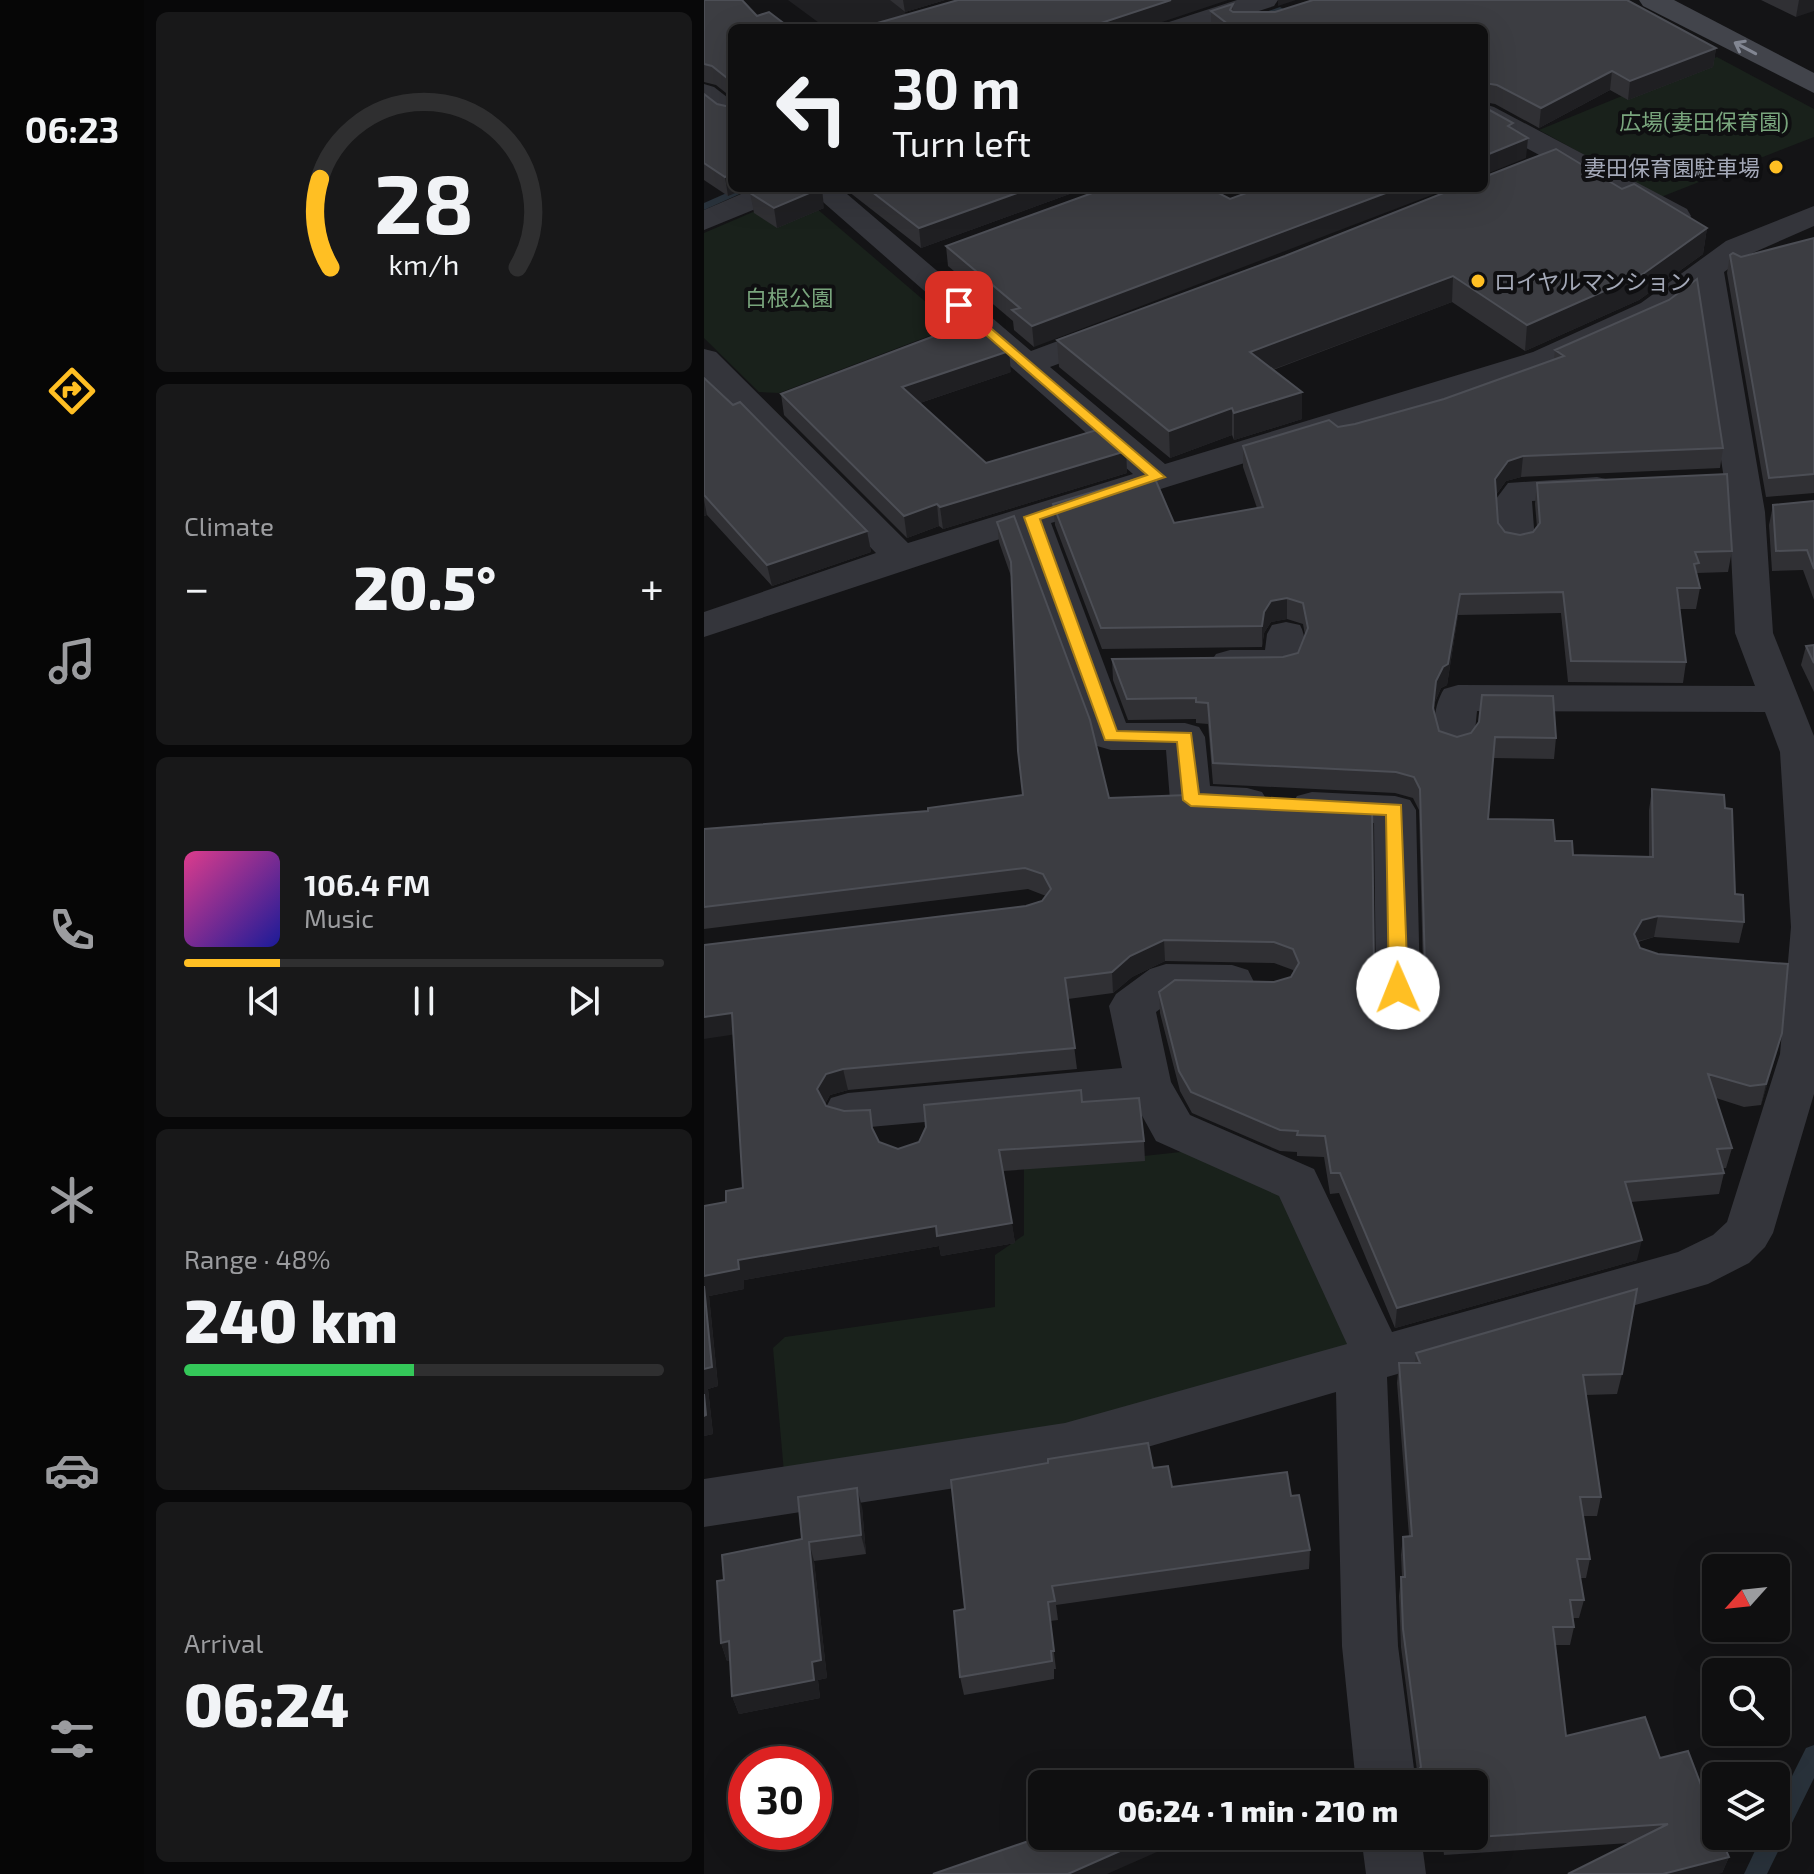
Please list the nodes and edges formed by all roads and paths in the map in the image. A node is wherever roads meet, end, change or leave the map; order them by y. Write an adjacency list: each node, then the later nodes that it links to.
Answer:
1 (1653, 0): 8 (street, one-way to 1)
2 (1704, 0): 6 (street)
3 (1274, 8): 4 (street); 5 (street)
4 (1198, 24)
5 (1252, 24)
6 (1814, 58)
7 (728, 81): 9 (street)
8 (1814, 84)
9 (704, 90): 10 (street)
10 (728, 111)
11 (1488, 116): 18 (street)
12 (728, 182): 13 (street)
13 (704, 192)
14 (772, 192): 16 (street)
15 (828, 192): 21 (street)
16 (704, 221)
17 (1809, 221): 18 (street)
18 (1713, 245): 22 (street); 30 (street)
19 (1143, 321): 21 (street)
20 (704, 359): 26 (street)
21 (1027, 364): 22 (street)
22 (1158, 477): 24 (street)
23 (1631, 486): 25 (street)
24 (1031, 517): 26 (street); 36 (street)
25 (1517, 542)
26 (901, 557): 27 (street)
27 (704, 625)
28 (1283, 662): 29 (street)
29 (1192, 663)
30 (1780, 699): 31 (street); 32 (street)
31 (1454, 741)
32 (1807, 750): 33 (street)
33 (1813, 940): 34 (street); 39 (street)
34 (1765, 963)
35 (1274, 983): 37 (street)
36 (1398, 988)
37 (1148, 1084): 38 (street); 39 (street)
38 (848, 1111)
39 (1369, 1360): 40 (street); 41 (street)
40 (704, 1503)
41 (1384, 1770)
42 (1393, 1850): 43 (street)
43 (1396, 1874)

